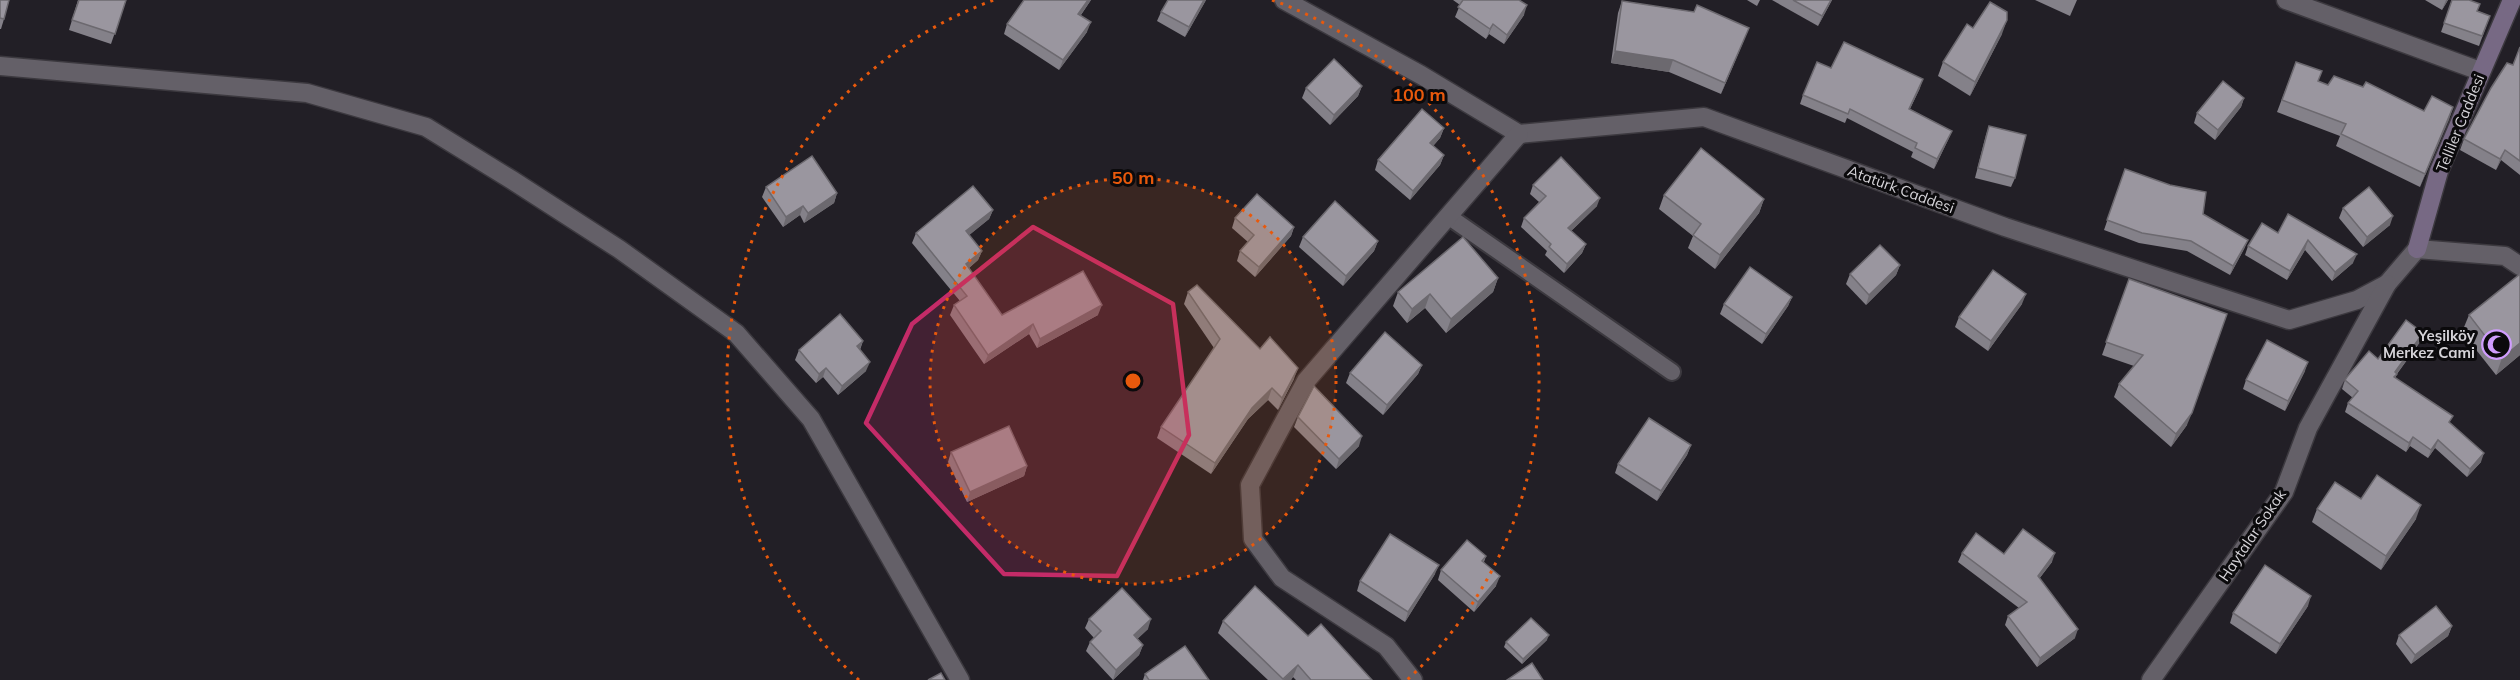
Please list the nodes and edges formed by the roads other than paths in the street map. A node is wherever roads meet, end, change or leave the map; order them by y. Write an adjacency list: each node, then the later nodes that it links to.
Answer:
1 (1284, 0): 6 (street)
2 (2286, 0): 5 (street)
3 (2512, 0): 5 (street, Telliler Caddesi)
4 (0, 66): 12 (street)
5 (2481, 71): 8 (street, Telliler Caddesi)
6 (1518, 134): 7 (street); 10 (street, Atatürk Caddesi)
7 (1448, 216): 11 (lane); 13 (street)
8 (2417, 249): 9 (street); 10 (street, Atatürk Caddesi)
9 (2520, 266)
10 (2387, 284): 14 (street, Haytalar Sokak)
11 (1672, 372)
12 (960, 680)
13 (1413, 680)
14 (2151, 680)

